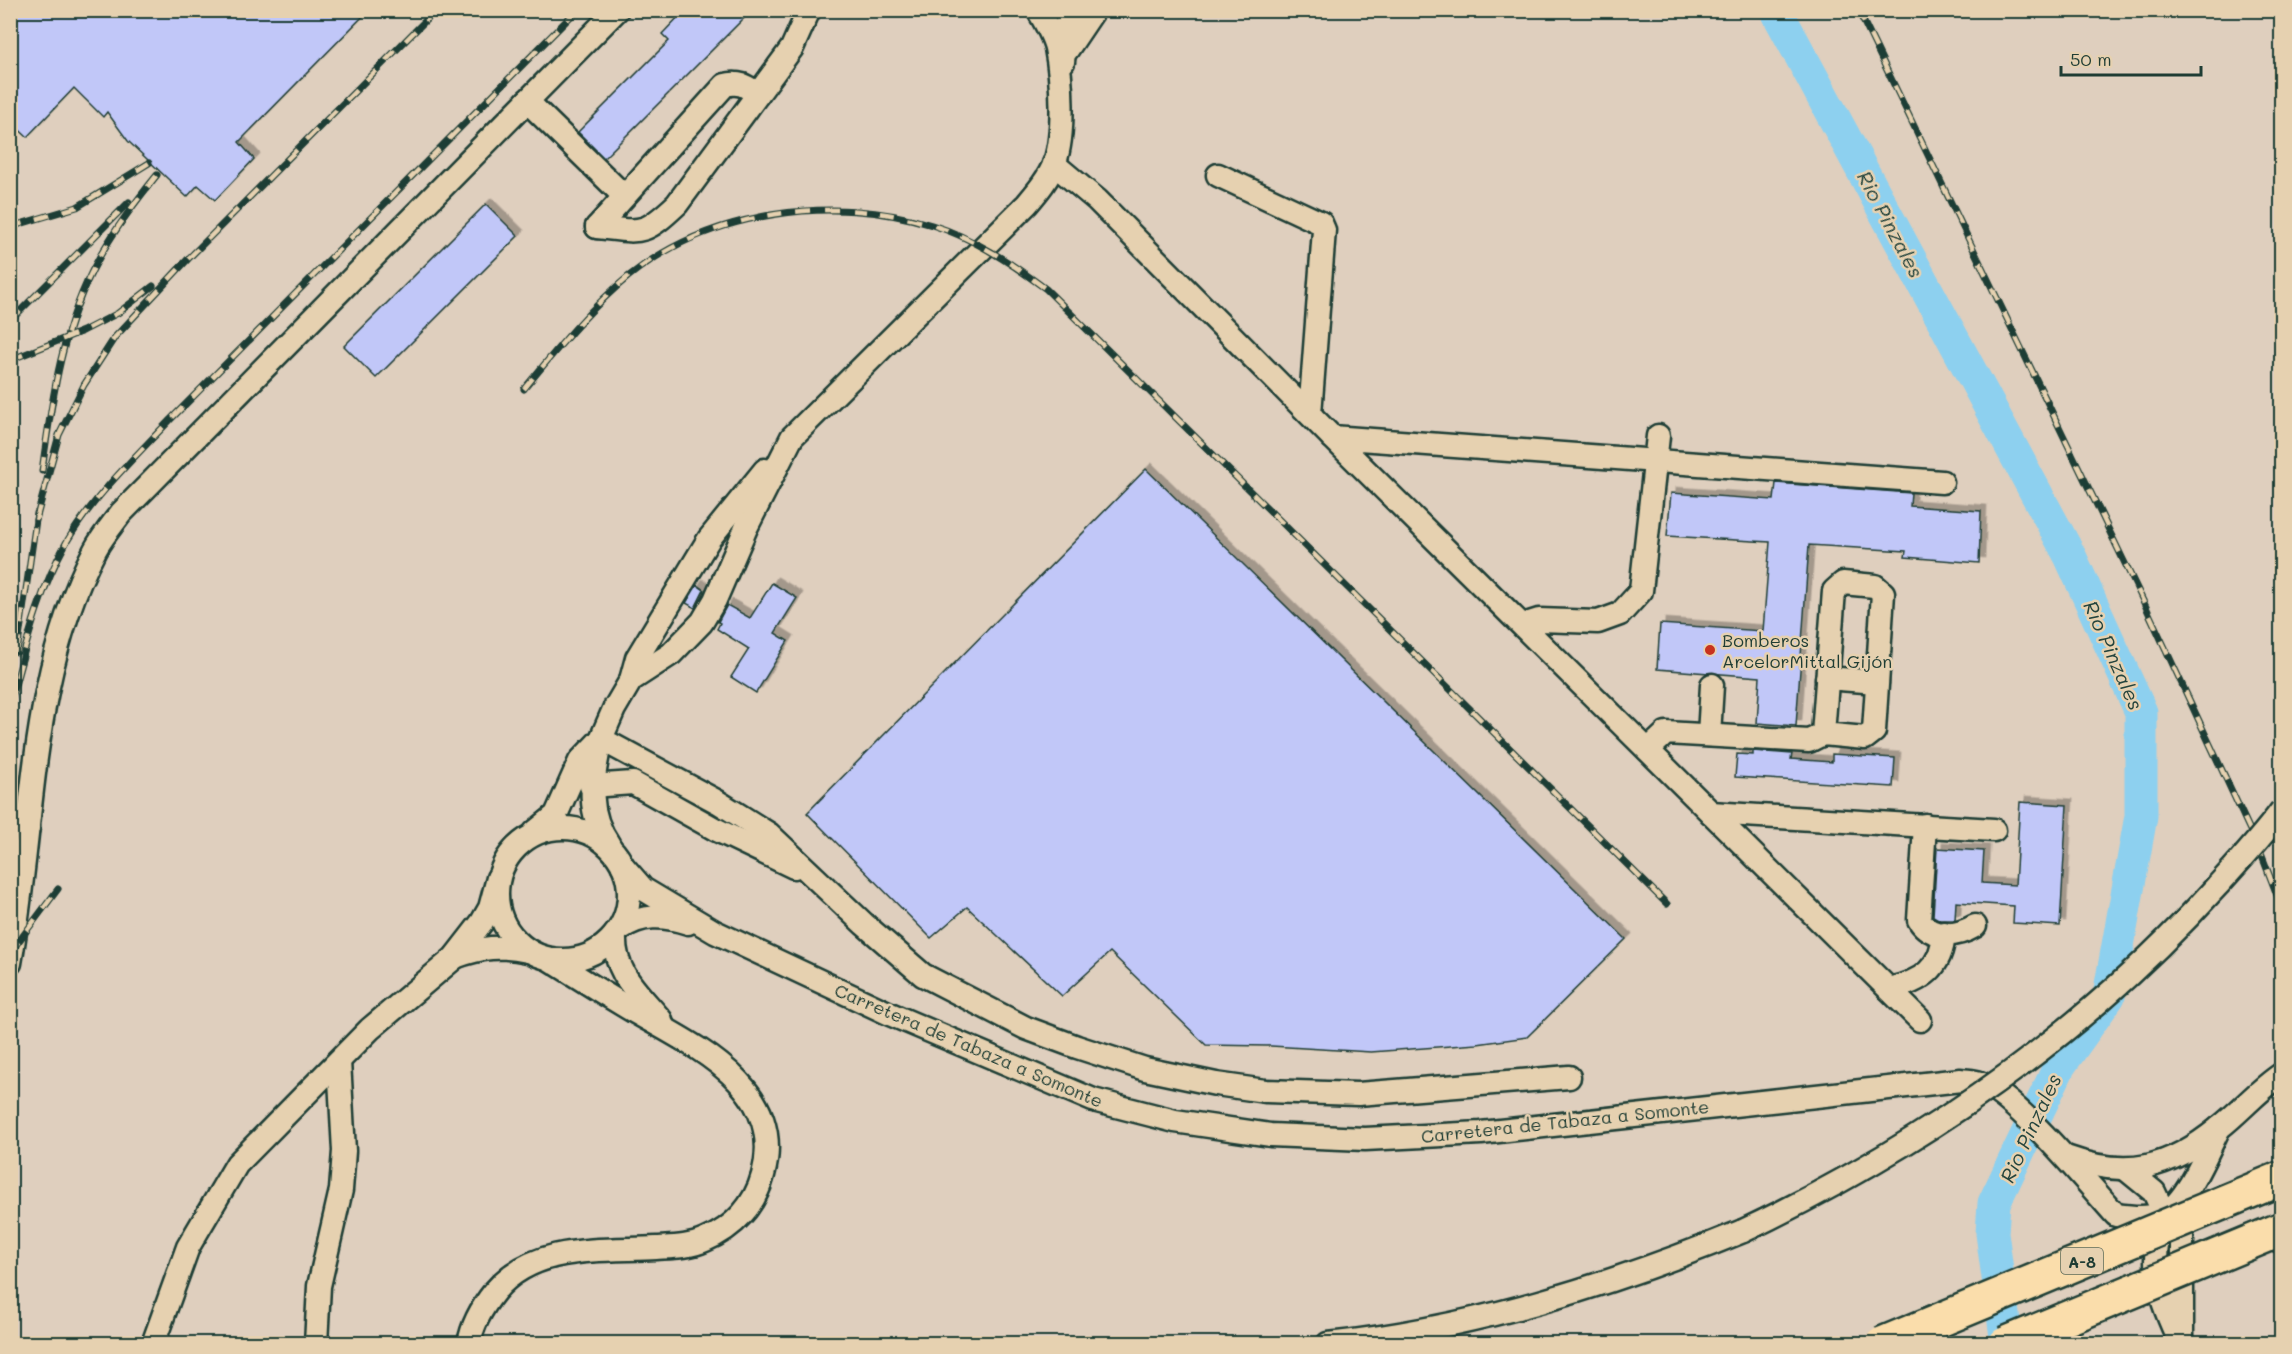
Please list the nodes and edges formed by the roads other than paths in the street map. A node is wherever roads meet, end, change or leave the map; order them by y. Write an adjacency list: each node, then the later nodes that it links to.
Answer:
1 (617, 10): 9 (street)
2 (809, 10): 8 (street)
3 (1038, 10): 7 (street)
4 (1068, 10): 6 (street)
5 (1094, 10): 6 (street)
6 (1064, 57): 7 (street)
7 (1060, 81): 10 (street)
8 (758, 94): 12 (street); 12 (street)
9 (527, 101): 12 (street); 33 (street)
10 (1054, 165): 13 (street); 15 (street)
11 (1218, 175): 13 (street)
12 (624, 195)
13 (1310, 414): 16 (street)
14 (1658, 436): 17 (street)
15 (792, 437): 21 (street); 21 (street)
16 (1332, 437): 17 (street); 19 (street)
17 (1655, 460): 18 (street); 19 (street)
18 (1942, 482)
19 (1523, 625): 27 (street)
20 (1827, 678): 22 (street); 22 (street); 24 (street)
21 (632, 680): 26 (street)
22 (1877, 682): 24 (street)
23 (1712, 685): 25 (street)
24 (1823, 734): 25 (street)
25 (1709, 735): 27 (street)
26 (601, 739): 28 (street); 35 (street); 38 (street)
27 (1648, 750): 31 (street)
28 (591, 786): 36 (street); 38 (street)
29 (2282, 810): 64 (street, bridge)
30 (10, 812): 33 (street)
31 (1711, 813): 32 (street); 46 (street)
32 (1925, 825): 34 (street); 42 (street)
33 (28, 828): 45 (street)
34 (1994, 830)
35 (522, 842): 36 (street); 37 (street)
36 (618, 859): 40 (street); 41 (street, Carretera de Tabaza a Somonte)
37 (498, 878): 43 (street); 44 (street)
38 (819, 880): 51 (street)
39 (1975, 926): 42 (street)
40 (617, 932): 41 (street, Carretera de Tabaza a Somonte); 43 (street); 48 (street)
41 (715, 932): 54 (street, Carretera de Tabaza a Somonte)
42 (1944, 933): 46 (street)
43 (540, 956): 44 (street); 48 (street)
44 (454, 958): 49 (street)
45 (10, 963)
46 (1889, 989): 47 (street)
47 (1920, 1020)
48 (670, 1030): 63 (street)
49 (339, 1061): 61 (street); 62 (street)
50 (2282, 1074): 52 (street)
51 (1569, 1077)
52 (2219, 1128): 53 (street, Carretera de Tabaza a Somonte); 57 (street)
53 (2196, 1143): 55 (street, Carretera de Tabaza a Somonte); 57 (street)
54 (2062, 1154): 55 (street, Carretera de Tabaza a Somonte); 58 (street, Carretera de Tabaza a Somonte)
55 (2127, 1170): 57 (street)
56 (2282, 1178): 65 (highway, A-8, bridge)
57 (2173, 1206): 58 (street); 60 (street); 67 (street)
58 (2116, 1215): 60 (street, Carretera de Tabaza a Somonte)
59 (2282, 1229): 66 (highway, A-8, bridge)
60 (2158, 1287): 67 (street)
61 (153, 1344)
62 (316, 1344)
63 (469, 1344)
64 (1328, 1344)
65 (1882, 1344)
66 (2005, 1344)
67 (2182, 1344)

